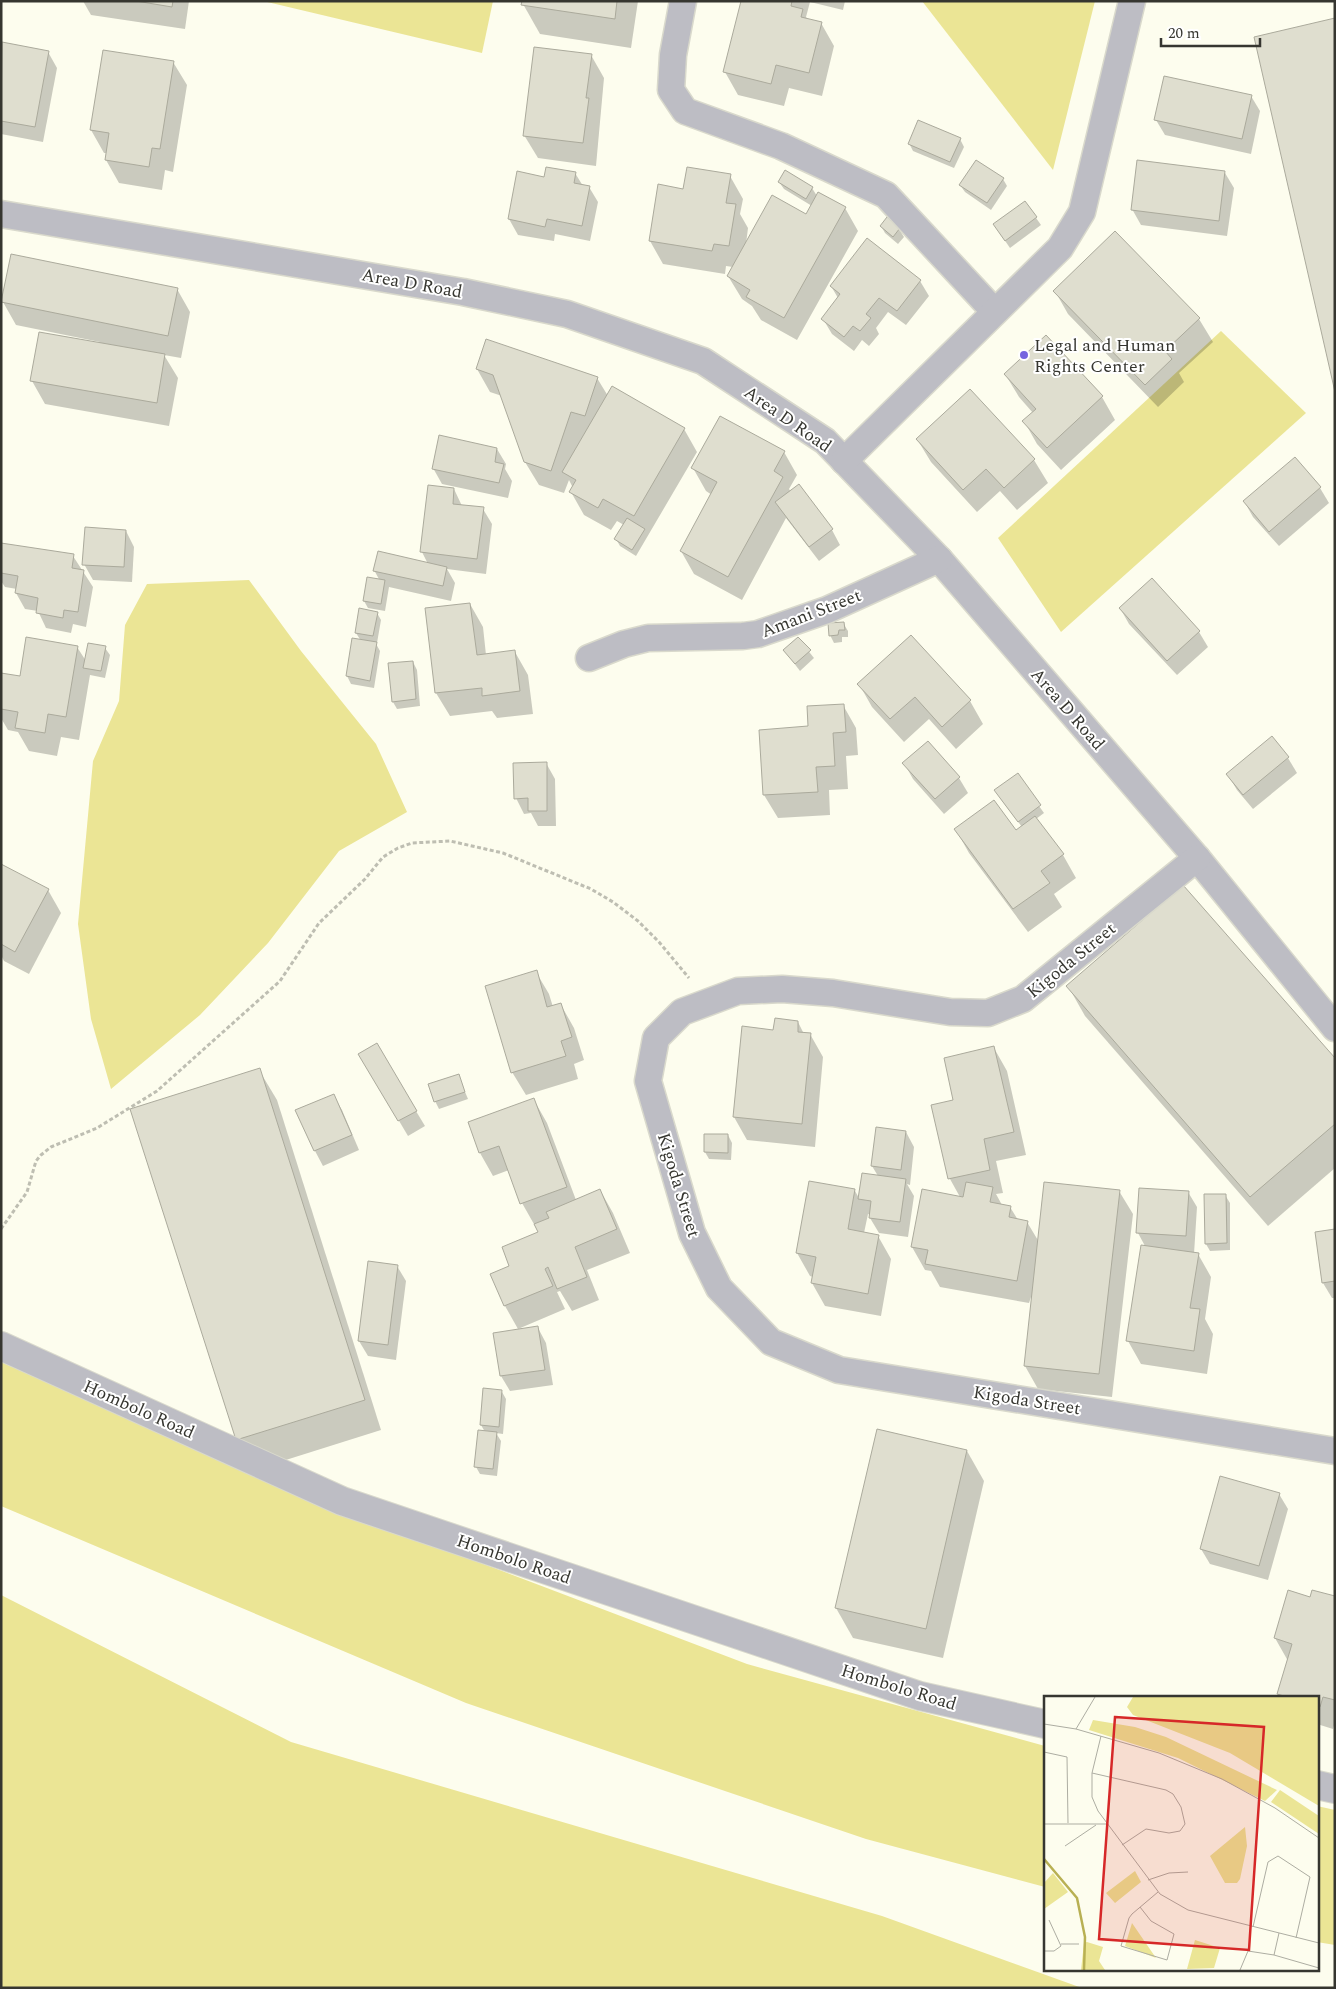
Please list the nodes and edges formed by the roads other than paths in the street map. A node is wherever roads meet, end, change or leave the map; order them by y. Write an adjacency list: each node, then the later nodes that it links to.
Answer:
1 (683, 1): 4 (street)
2 (1132, 1): 4 (street)
3 (1, 214): 5 (street, Area D Road)
4 (994, 311): 5 (street)
5 (844, 461): 6 (street, Area D Road)
6 (939, 559): 7 (street, Amani Street); 8 (street, Area D Road)
7 (589, 658)
8 (1197, 858): 9 (street, Area D Road); 11 (street, Kigoda Street)
9 (1335, 1028)
10 (1, 1346): 12 (street, Hombolo Road)
11 (1335, 1452)
12 (1044, 1724)
13 (1318, 1785): 14 (street)
14 (1335, 1789)

